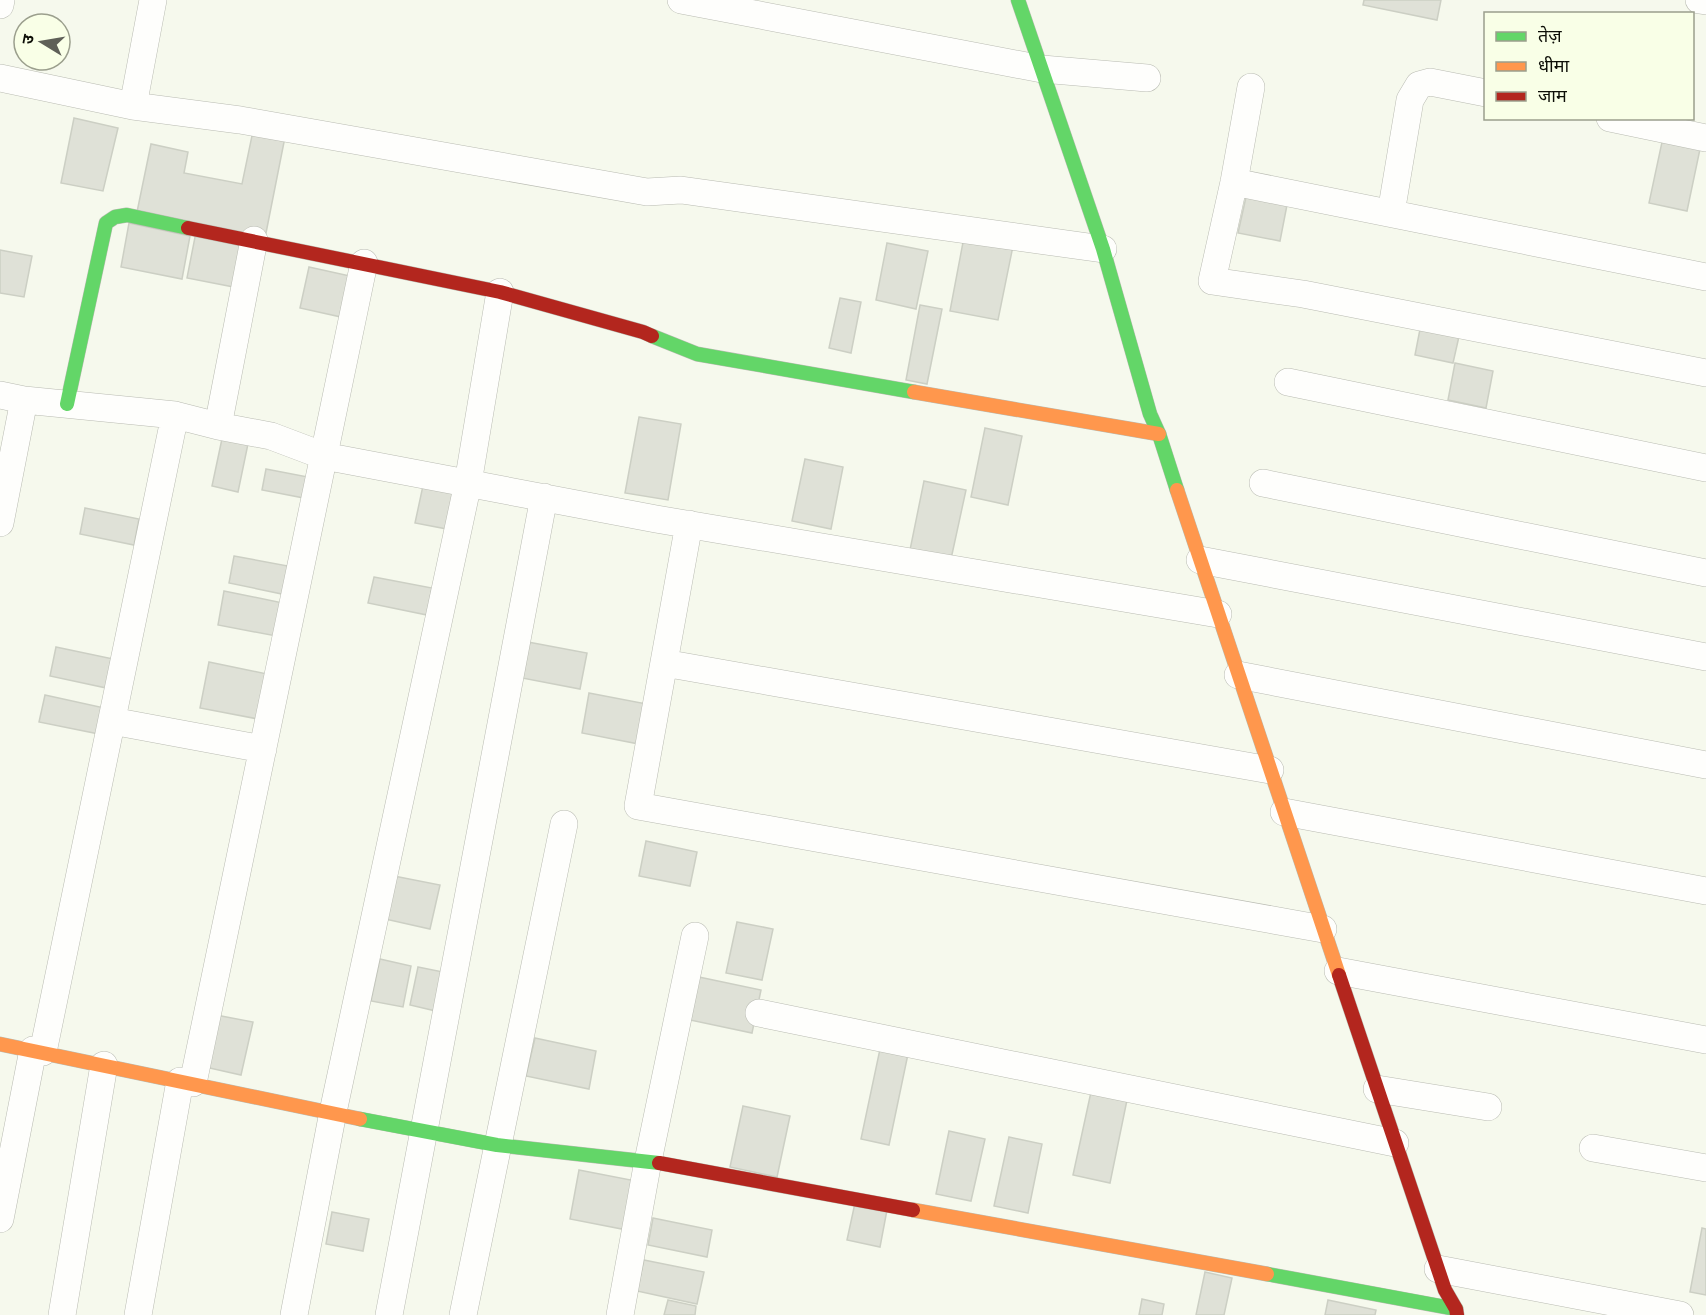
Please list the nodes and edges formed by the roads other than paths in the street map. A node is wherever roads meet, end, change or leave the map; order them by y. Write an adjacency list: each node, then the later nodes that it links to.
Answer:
1 (1, 0): 7 (street)
2 (153, 0): 14 (street)
3 (681, 0): 8 (street)
4 (1018, 0): 9 (street)
5 (1699, 0): 6 (street)
6 (1706, 2)
7 (0, 4)
8 (737, 6): 9 (street)
9 (1042, 69): 11 (street); 20 (street)
10 (0, 78): 14 (street)
11 (1147, 78)
12 (1251, 87): 17 (street)
13 (1484, 93): 18 (street)
14 (133, 106): 20 (street)
15 (1620, 120): 16 (street)
16 (1706, 138)
17 (1234, 182): 18 (street); 24 (street)
18 (1391, 213): 22 (street)
19 (254, 240): 21 (street); 27 (street); 29 (street)
20 (1103, 249): 30 (street)
21 (364, 263): 23 (street); 31 (street)
22 (1706, 277)
23 (500, 292): 30 (street); 33 (street)
24 (1706, 373)
25 (1288, 382): 32 (street)
26 (12, 398): 27 (street); 36 (street)
27 (67, 404): 28 (street)
28 (175, 415): 29 (street); 44 (street)
29 (218, 426): 31 (street)
30 (1160, 434): 38 (street)
31 (324, 456): 33 (street); 45 (street)
32 (1706, 468)
33 (468, 483): 35 (street); 62 (street)
34 (1263, 483): 39 (street)
35 (544, 497): 37 (street); 63 (street)
36 (0, 523)
37 (689, 524): 40 (street); 42 (street)
38 (1200, 560): 40 (street); 41 (street)
39 (1706, 573)
40 (1218, 614): 43 (street)
41 (1706, 657)
42 (664, 663): 47 (street); 51 (street)
43 (1238, 675): 46 (street); 47 (street)
44 (112, 721): 45 (street); 57 (street)
45 (263, 749): 59 (street)
46 (1706, 765)
47 (1270, 770): 48 (street)
48 (1284, 812): 50 (street); 51 (street)
49 (564, 824): 65 (street)
50 (1706, 891)
51 (1323, 929): 53 (street)
52 (695, 936): 67 (street)
53 (1338, 971): 55 (street); 60 (street)
54 (759, 1013): 64 (street)
55 (1706, 1040)
56 (0, 1044): 57 (street)
57 (38, 1051): 58 (street); 69 (street)
58 (104, 1065): 59 (street); 72 (street)
59 (187, 1082): 62 (street); 73 (street)
60 (1377, 1089): 61 (street); 64 (street)
61 (1488, 1107)
62 (333, 1112): 63 (street); 74 (street)
63 (425, 1132): 65 (street); 75 (street)
64 (1395, 1143): 70 (street)
65 (497, 1145): 67 (street); 76 (street)
66 (1593, 1148): 68 (street)
67 (648, 1161): 71 (street); 77 (street)
68 (1706, 1168)
69 (0, 1219)
70 (1438, 1269): 71 (street); 78 (street)
71 (1456, 1312)
72 (62, 1315)
73 (138, 1315)
74 (294, 1315)
75 (389, 1315)
76 (463, 1315)
77 (620, 1315)
78 (1680, 1315)

